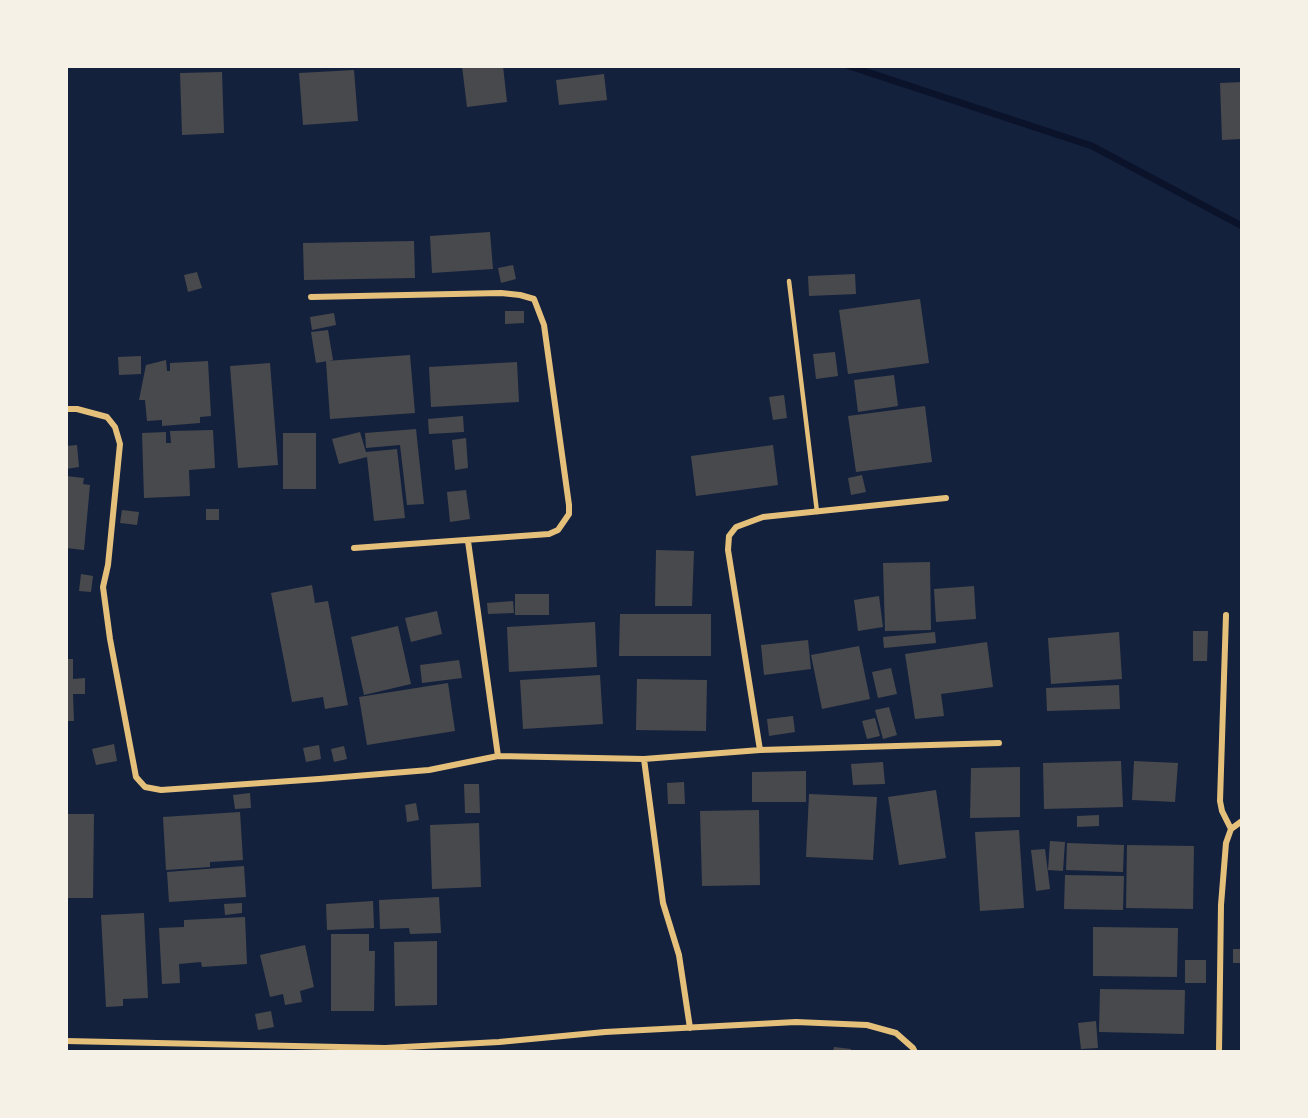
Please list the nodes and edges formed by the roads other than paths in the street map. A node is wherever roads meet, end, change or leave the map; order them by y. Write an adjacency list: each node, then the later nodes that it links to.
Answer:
1 (789, 281): 5 (lane)
2 (311, 297): 6 (street)
3 (66, 409): 11 (street)
4 (946, 498): 5 (street)
5 (817, 512): 10 (street)
6 (468, 541): 7 (street); 11 (street)
7 (354, 548)
8 (1226, 615): 14 (street)
9 (999, 743): 10 (street)
10 (760, 750): 12 (street)
11 (498, 756): 12 (street)
12 (644, 759): 15 (street)
13 (1242, 821): 14 (street)
14 (1231, 829): 18 (street)
15 (690, 1028): 16 (street); 17 (street)
16 (66, 1041)
17 (915, 1052)
18 (1219, 1052)

